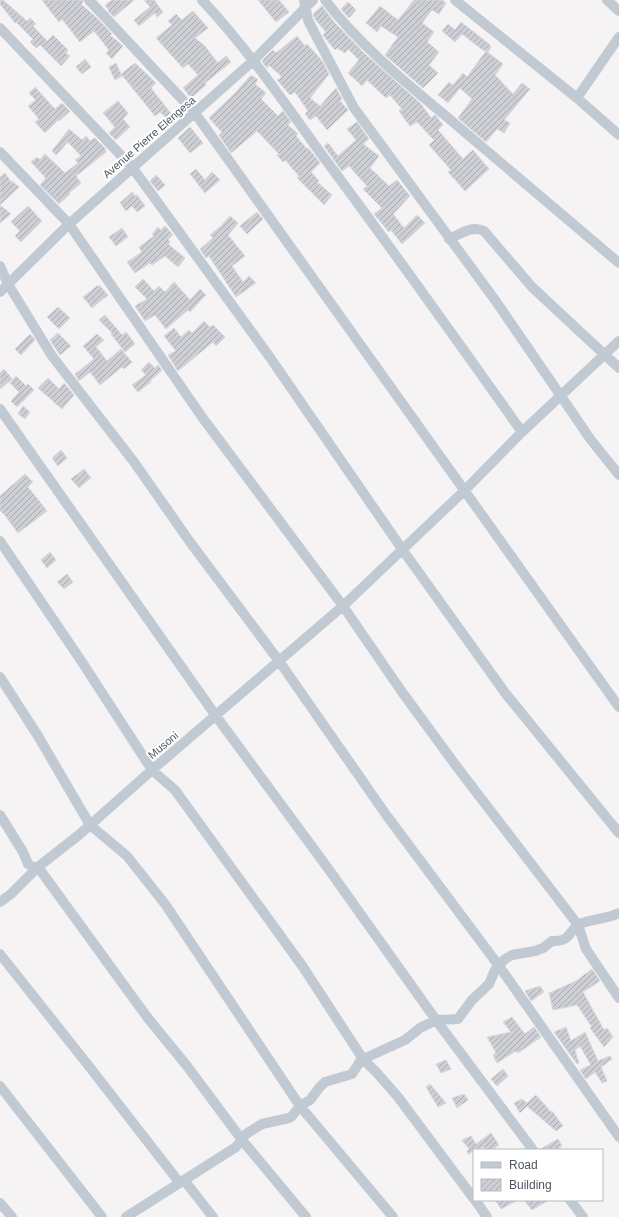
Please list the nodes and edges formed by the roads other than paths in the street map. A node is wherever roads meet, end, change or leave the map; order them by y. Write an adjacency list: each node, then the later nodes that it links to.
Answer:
1 (89, 0): 12 (street)
2 (202, 0): 10 (street)
3 (325, 0): 18 (street)
4 (455, 0): 11 (street)
5 (607, 0): 7 (street)
6 (308, 2): 10 (street, Avenue Pierre Elengesa); 17 (street)
7 (619, 11)
8 (0, 28): 15 (street)
9 (619, 37): 11 (street)
10 (253, 61): 12 (street, Avenue Pierre Elengesa); 27 (street)
11 (577, 98): 13 (street)
12 (195, 113): 15 (street, Avenue Pierre Elengesa); 29 (street)
13 (619, 135)
14 (0, 152): 16 (street)
15 (132, 167): 16 (street, Avenue Pierre Elengesa); 31 (street)
16 (69, 224): 20 (street, Avenue Pierre Elengesa); 32 (street)
17 (449, 239): 23 (street); 25 (street)
18 (619, 263)
19 (0, 266): 20 (street)
20 (8, 284): 21 (street, Avenue Pierre Elengesa); 33 (street)
21 (0, 292)
22 (619, 341): 23 (street, Musoni)
23 (604, 355): 24 (street); 25 (street, Musoni)
24 (619, 368)
25 (560, 396): 27 (street, Musoni); 28 (street)
26 (0, 409): 36 (street)
27 (522, 432): 29 (street, Musoni)
28 (619, 474)
29 (464, 491): 31 (street, Musoni); 35 (street)
30 (0, 541): 37 (street)
31 (402, 549): 32 (street, Musoni); 40 (street)
32 (343, 606): 33 (street, Musoni); 44 (street)
33 (279, 661): 36 (street, Musoni); 46 (street)
34 (0, 677): 39 (street)
35 (619, 707)
36 (216, 716): 37 (street, Musoni); 48 (street)
37 (152, 770): 39 (street, Musoni); 49 (street)
38 (0, 815): 41 (street)
39 (90, 825): 41 (street, Musoni); 51 (street)
40 (619, 833)
41 (38, 868): 42 (street, Musoni); 53 (street)
42 (0, 902)
43 (619, 914): 44 (street)
44 (578, 925): 46 (street); 47 (street)
45 (0, 954): 55 (street)
46 (499, 966): 48 (street); 52 (street)
47 (619, 998)
48 (436, 1020): 49 (street); 54 (street)
49 (363, 1060): 51 (street); 56 (street)
50 (0, 1086): 61 (street)
51 (300, 1106): 53 (street); 65 (street)
52 (619, 1137)
53 (242, 1140): 55 (street); 64 (street)
54 (532, 1149)
55 (182, 1181): 62 (street); 63 (street)
56 (473, 1199)
57 (475, 1201): 66 (street)
58 (571, 1201): 67 (street)
59 (0, 1202): 60 (street)
60 (12, 1217)
61 (102, 1217)
62 (126, 1217)
63 (214, 1217)
64 (306, 1217)
65 (393, 1217)
66 (488, 1217)
67 (583, 1217)

